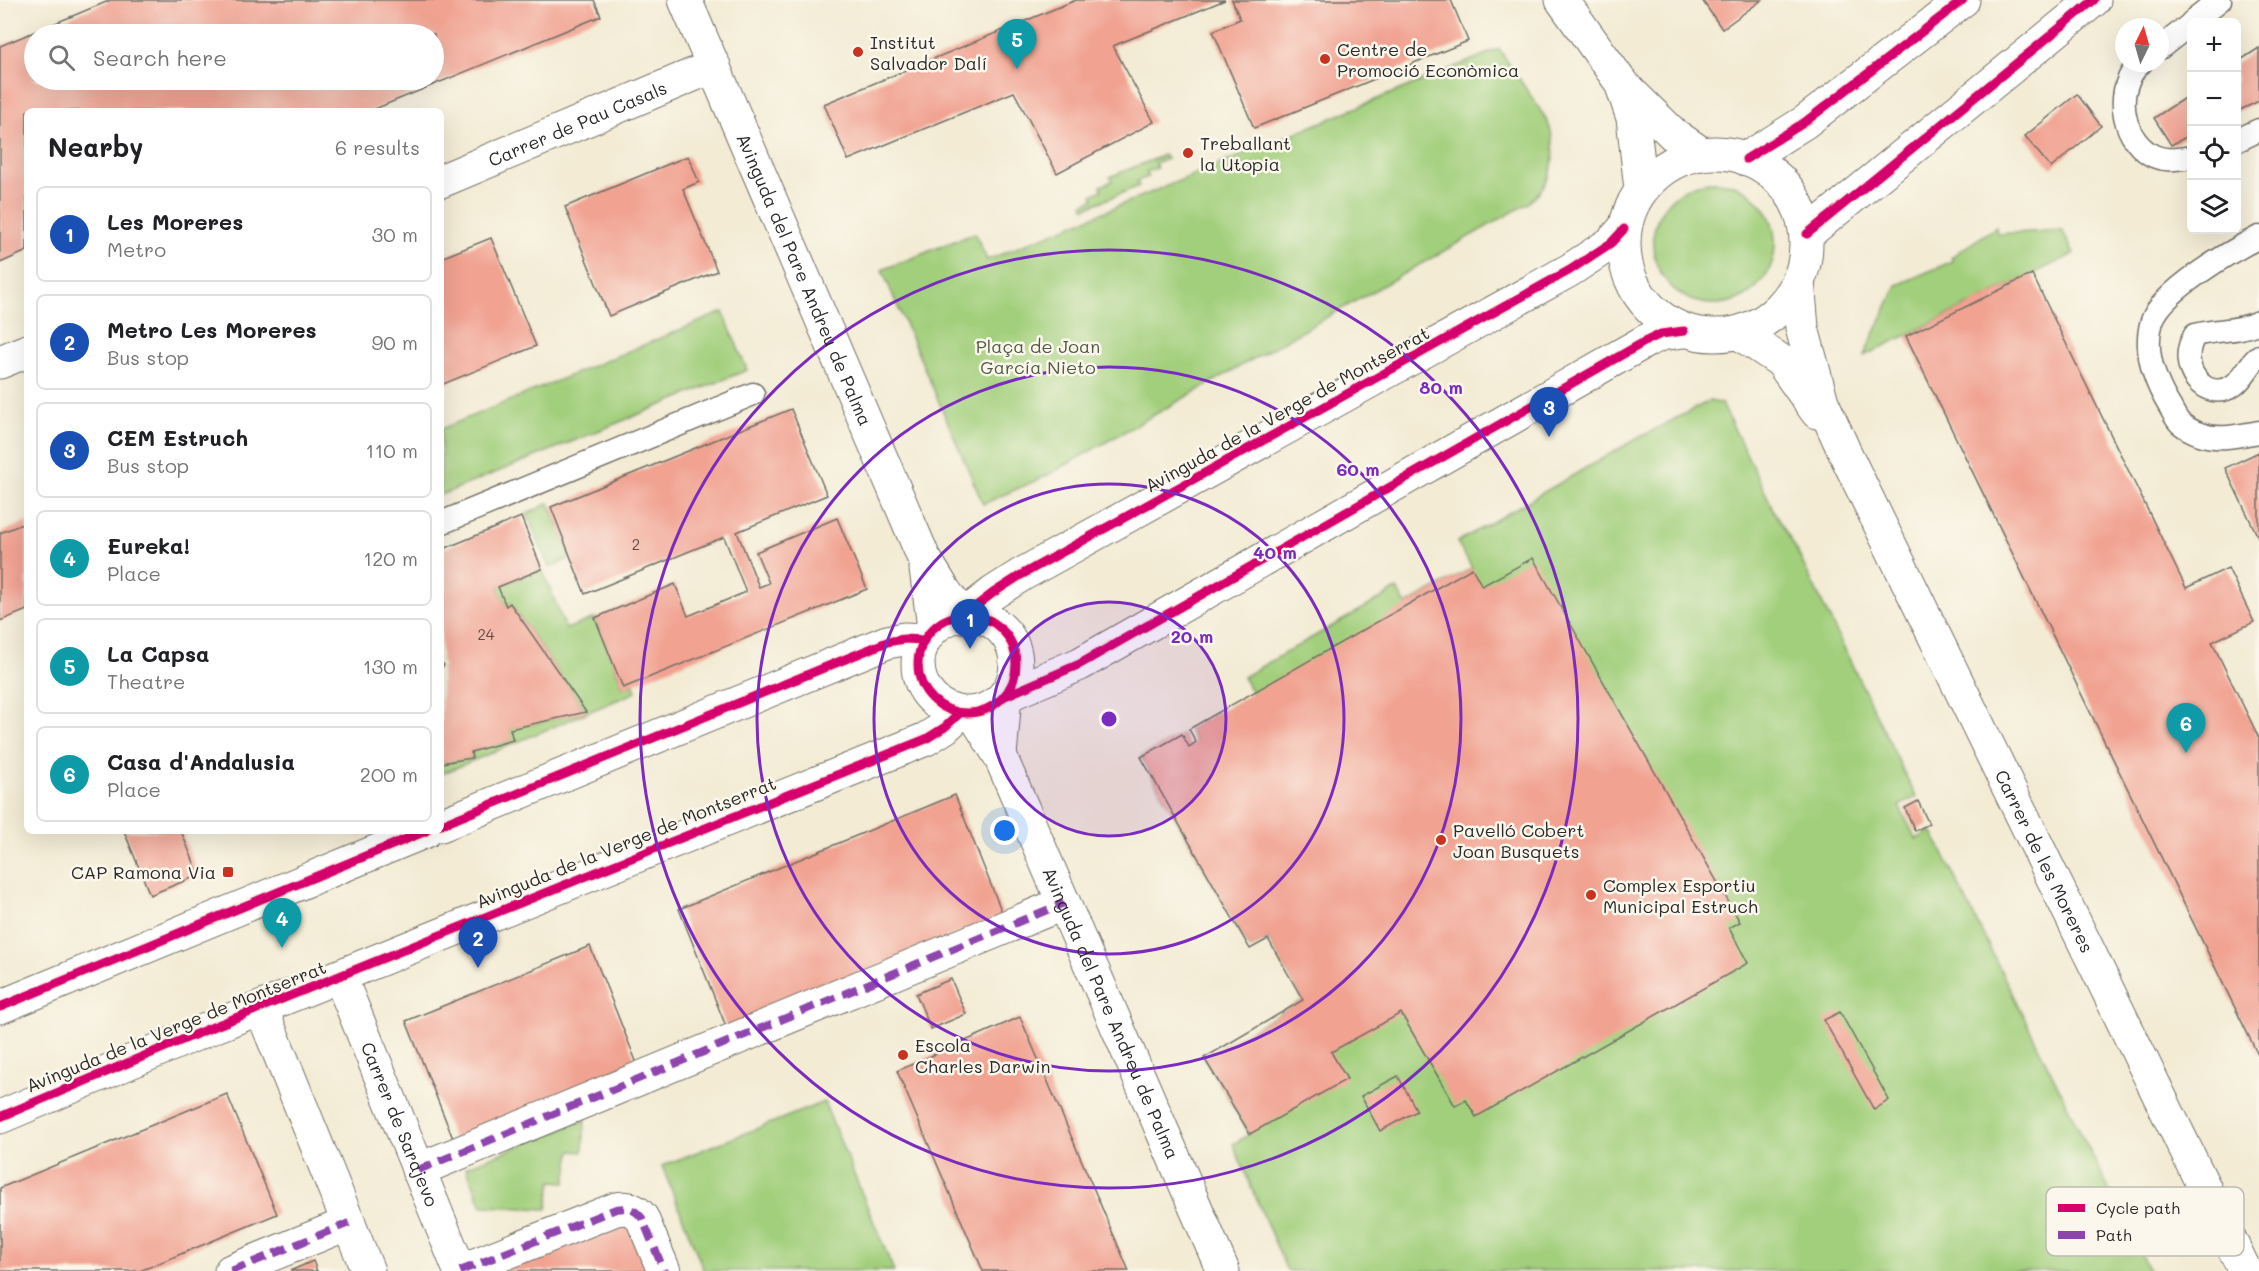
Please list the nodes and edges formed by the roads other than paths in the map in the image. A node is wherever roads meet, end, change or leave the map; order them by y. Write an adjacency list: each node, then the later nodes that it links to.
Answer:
1 (685, 0): 9 (street, Avinguda del Pare Andreu de Palma)
2 (1562, 0): 11 (street)
3 (1963, 0): 16 (street)
4 (2094, 0): 20 (street)
5 (2220, 0): 6 (lane)
6 (2198, 18)
7 (2187, 27): 8 (lane)
8 (2169, 41)
9 (714, 66): 17 (street, Carrer de Pau Casals); 33 (street, Avinguda del Pare Andreu de Palma)
10 (2132, 72): 15 (lane)
11 (1622, 84): 14 (street); 18 (street)
12 (2259, 130): 13 (lane)
13 (2241, 139)
14 (1702, 154): 16 (street); 18 (street)
15 (2187, 158)
16 (1746, 159): 20 (street)
17 (444, 180)
18 (1641, 189): 19 (street)
19 (1624, 229): 24 (street); 33 (street, Avinguda de la Verge de Montserrat)
20 (1807, 234): 22 (street)
21 (2259, 237): 30 (lane)
22 (1798, 281): 25 (street); 31 (street, Carrer de les Moreres)
23 (2259, 322): 27 (lane)
24 (1684, 331): 25 (street); 34 (street)
25 (1739, 333): 31 (street, Carrer de les Moreres)
26 (24, 352): 28 (street)
27 (2259, 356)
28 (0, 362)
29 (753, 394): 32 (lane)
30 (2259, 432)
31 (1845, 453): 45 (street, Carrer de les Moreres)
32 (444, 522)
33 (941, 627): 34 (street); 35 (street); 37 (street)
34 (1005, 696): 35 (street); 36 (street, Avinguda del Pare Andreu de Palma)
35 (967, 713): 36 (street, Avinguda del Pare Andreu de Palma); 40 (street, Avinguda de la Verge de Montserrat)
36 (1000, 756): 39 (street, Avinguda del Pare Andreu de Palma)
37 (444, 824)
38 (419, 834): 41 (street)
39 (1064, 903): 44 (street); 52 (street, Avinguda del Pare Andreu de Palma)
40 (340, 977): 42 (street, Avinguda de la Verge de Montserrat); 44 (street, Carrer de Sarajevo)
41 (0, 1007)
42 (261, 1008): 43 (street, Avinguda de la Verge de Montserrat); 46 (street)
43 (0, 1117)
44 (418, 1170): 50 (street, Carrer de Sarajevo)
45 (2204, 1187)
46 (349, 1223): 48 (street); 49 (street)
47 (2238, 1256): 53 (street, Carrer de les Moreres)
48 (231, 1271)
49 (368, 1271)
50 (460, 1271): 51 (street)
51 (664, 1271)
52 (1223, 1271)
53 (2245, 1271)

